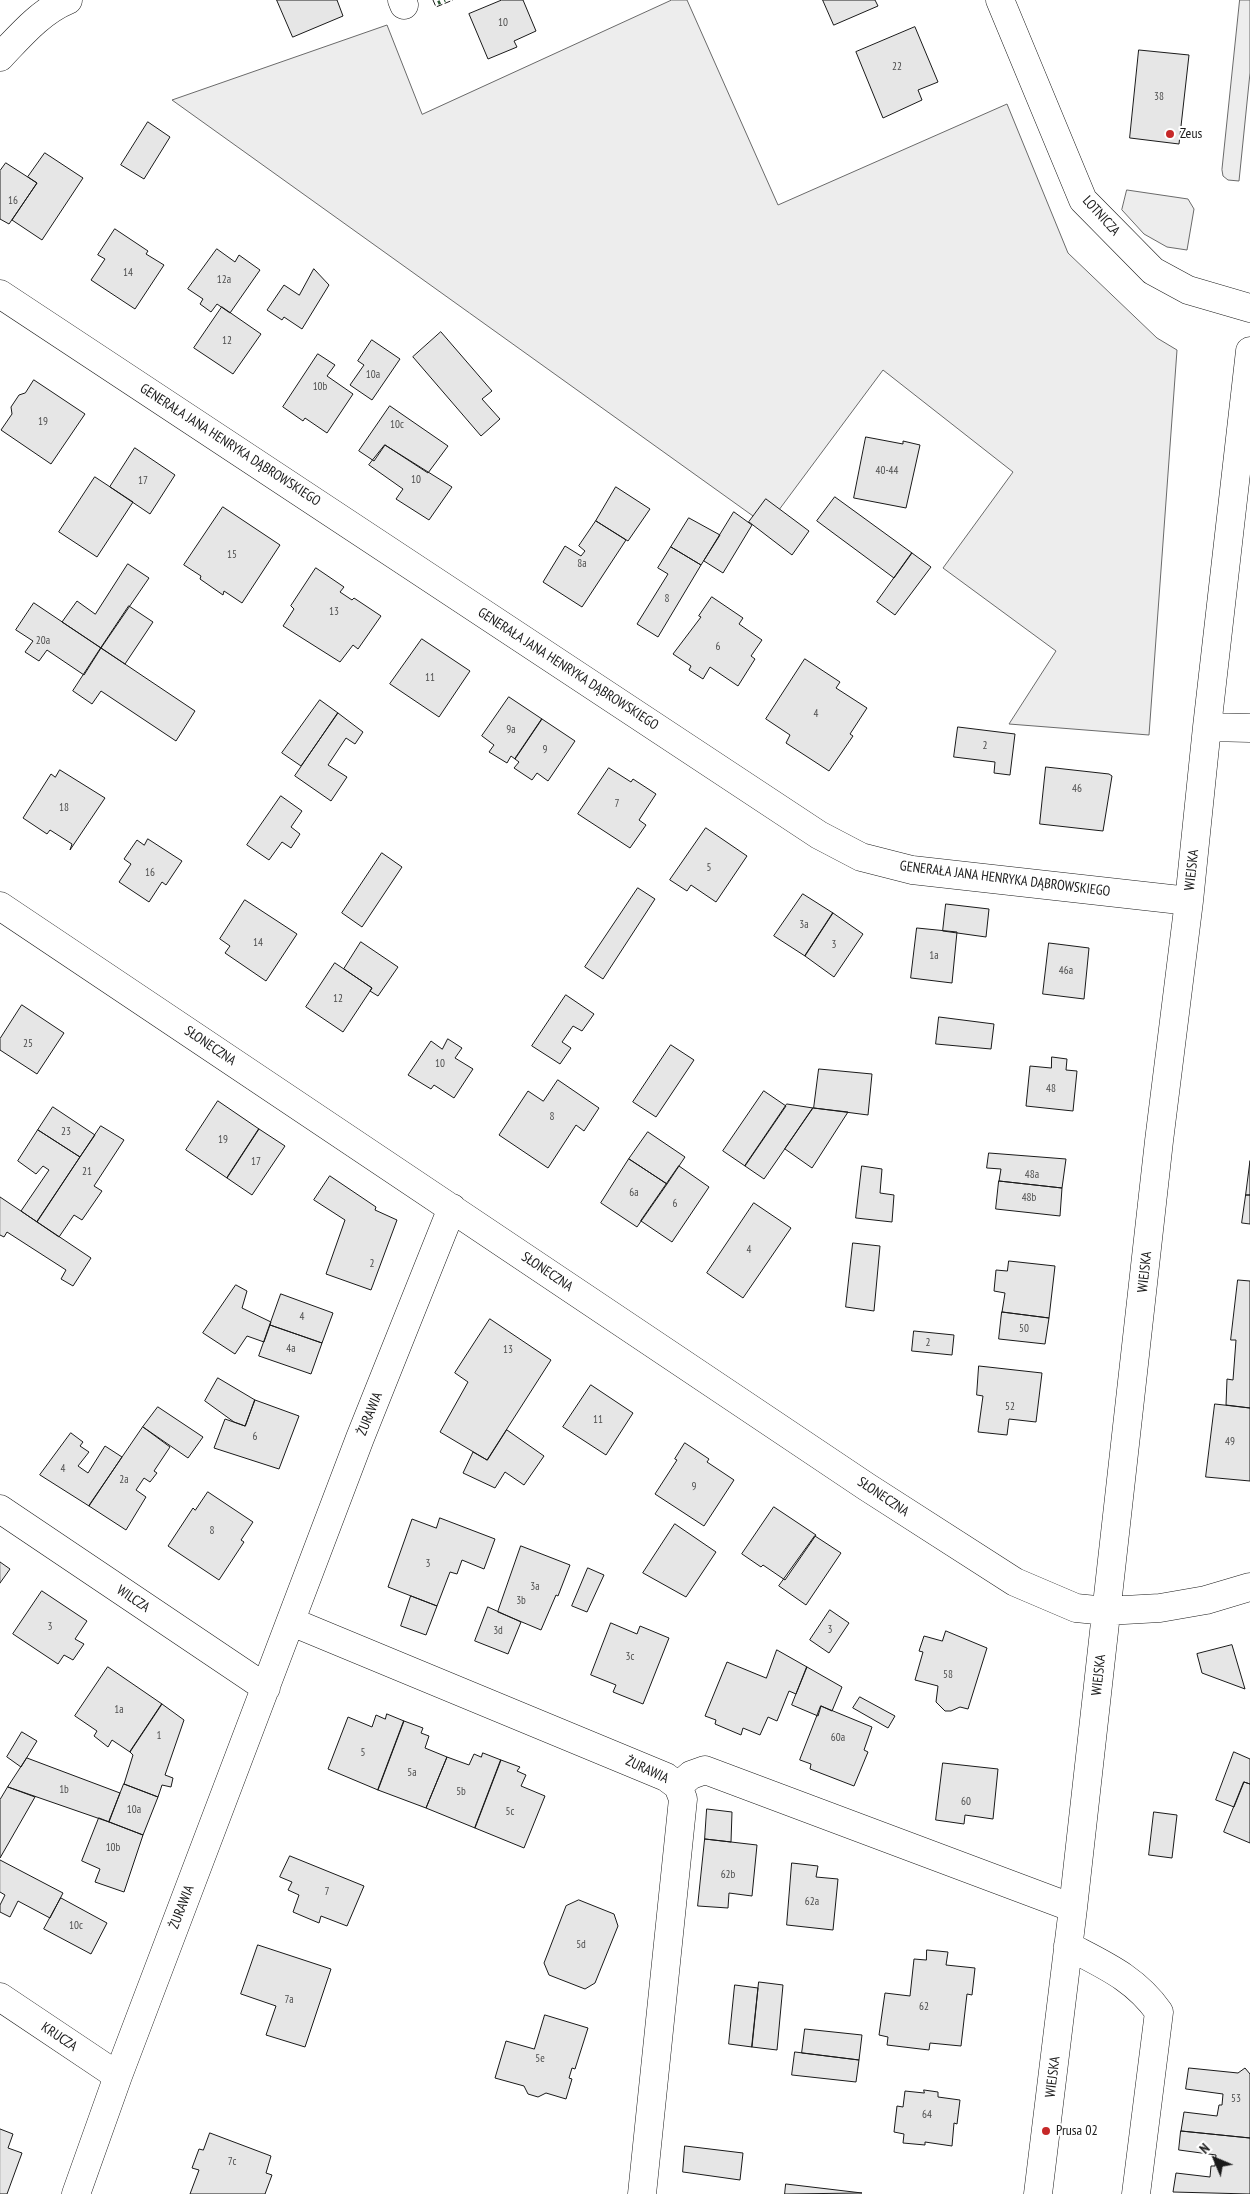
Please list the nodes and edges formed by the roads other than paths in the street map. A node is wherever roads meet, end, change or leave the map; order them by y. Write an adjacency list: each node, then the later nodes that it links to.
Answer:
1 (68, 0): 3 (street)
2 (1000, 0): 5 (street, LOTNICZA)
3 (0, 57)
4 (0, 294): 9 (street, GENERAŁA JANA HENRYKA DĄBROWSKIEGO)
5 (1250, 308)
6 (1250, 351): 7 (street, WIEJSKA)
7 (1206, 727): 8 (street); 9 (street, WIEJSKA)
8 (1250, 728)
9 (1189, 901): 14 (street, WIEJSKA)
10 (0, 906): 11 (street, SŁONECZNA)
11 (452, 1208): 14 (street, SŁONECZNA); 15 (street, ŻURAWIA)
12 (0, 1510): 16 (street, WILCZA)
13 (1250, 1587): 14 (street, SŁONECZNA)
14 (1106, 1611): 18 (street, WIEJSKA)
15 (292, 1622): 16 (street, ŻURAWIA); 17 (street, ŻURAWIA)
16 (266, 1688): 21 (street, ŻURAWIA)
17 (678, 1786): 18 (street); 23 (street, ŻURAWIA)
18 (1073, 1908): 19 (street, WIEJSKA)
19 (1068, 1946): 24 (street, WIEJSKA); 25 (street)
20 (0, 1997): 21 (street, KRUCZA)
21 (118, 2076): 22 (street, ŻURAWIA)
22 (76, 2194)
23 (642, 2194)
24 (1038, 2194)
25 (1136, 2194)

